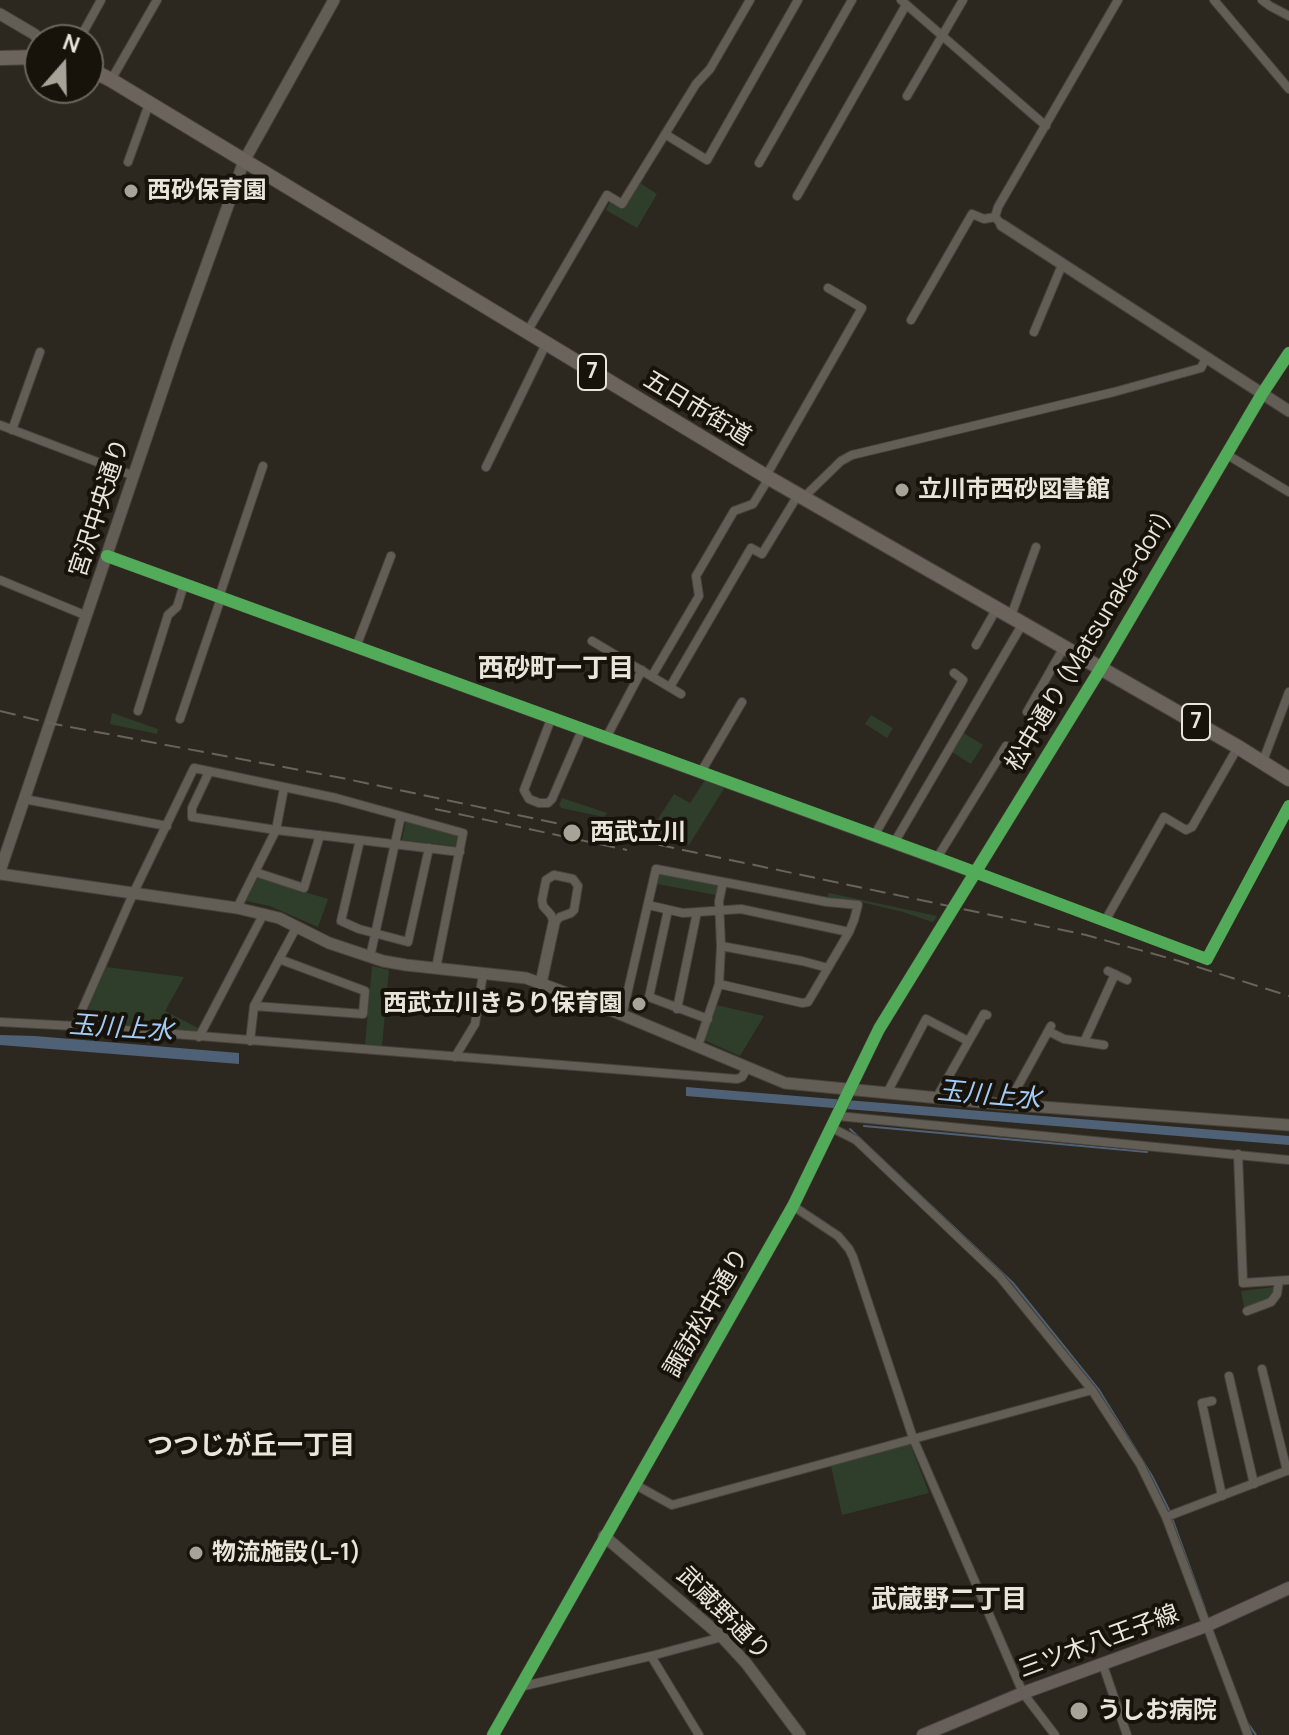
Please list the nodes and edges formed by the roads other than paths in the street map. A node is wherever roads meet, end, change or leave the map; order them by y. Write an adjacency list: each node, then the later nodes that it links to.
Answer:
1 (101, 0): 14 (street)
2 (157, 0): 20 (street)
3 (334, 0): 26 (street, 宮沢中央通り)
4 (750, 0): 25 (street)
5 (798, 0): 25 (street)
6 (852, 0): 28 (street)
7 (963, 0): 16 (street)
8 (1118, 0): 24 (street)
9 (1214, 0): 21 (street)
10 (1262, 0): 13 (street)
11 (907, 3): 16 (street); 29 (street)
12 (0, 14): 15 (street)
13 (1289, 16)
14 (88, 24)
15 (24, 28)
16 (942, 36): 22 (street); 24 (street)
17 (24, 57): 18 (main road)
18 (0, 58)
19 (104, 76): 20 (main road, 五日市街道 / 7)
20 (111, 80): 23 (main road, 五日市街道 / 7)
21 (1289, 89)
22 (907, 96)
23 (149, 104): 26 (main road, 五日市街道 / 7); 27 (street)
24 (1046, 126): 30 (street)
25 (665, 134): 34 (street)
26 (244, 161): 34 (main road, 五日市街道 / 7); 47 (street, 宮沢中央通り)
27 (128, 162)
28 (759, 163)
29 (797, 196)
30 (999, 221): 31 (street); 33 (street)
31 (1062, 265): 35 (street); 39 (street)
32 (828, 288): 48 (street)
33 (911, 320)
34 (527, 332): 36 (main road, 五日市街道 / 7)
35 (1034, 332)
36 (546, 344): 46 (street); 48 (main road, 五日市街道 / 7)
37 (40, 352): 43 (street)
38 (1289, 353): 40 (street, 松中通り (Matsunaka-dori))
39 (1206, 358): 40 (street); 50 (street)
40 (1262, 394): 41 (street); 44 (street, 松中通り (Matsunaka-dori))
41 (1289, 411)
42 (0, 425): 43 (street)
43 (12, 430): 47 (street)
44 (1226, 454): 49 (street); 64 (street, 松中通り (Matsunaka-dori))
45 (263, 466): 56 (street)
46 (486, 467)
47 (134, 476): 52 (street, 宮沢中央通り)
48 (767, 477): 50 (main road, 五日市街道 / 7); 67 (street)
49 (1289, 492)
50 (801, 496): 57 (main road, 五日市街道 / 7); 68 (street)
51 (1036, 547): 59 (street)
52 (107, 556): 55 (street); 58 (street, 宮沢中央通り)
53 (391, 556): 62 (street)
54 (0, 580): 58 (street)
55 (184, 584): 56 (street); 72 (street)
56 (220, 597): 62 (street); 74 (street)
57 (997, 608): 59 (main road, 五日市街道 / 7); 61 (street)
58 (87, 616): 87 (street, 宮沢中央通り)
59 (1017, 620): 63 (main road, 五日市街道 / 7); 95 (street)
60 (592, 641): 65 (street)
61 (976, 645)
62 (356, 647): 76 (street)
63 (1064, 647): 64 (main road, 五日市街道 / 7); 73 (street)
64 (1101, 668): 80 (main road, 五日市街道 / 7); 102 (street, 松中通り (Matsunaka-dori))
65 (642, 670): 67 (street); 79 (street)
66 (954, 673): 93 (street)
67 (652, 676): 68 (street)
68 (670, 687): 70 (street)
69 (1289, 692): 82 (street)
70 (681, 694)
71 (742, 702): 75 (street)
72 (138, 711)
73 (1027, 712)
74 (179, 713)
75 (735, 715): 77 (street); 84 (street)
76 (551, 719): 78 (street); 78 (street)
77 (746, 722)
78 (582, 730): 79 (street)
79 (606, 738): 84 (street)
80 (1238, 747): 82 (main road, 五日市街道 / 7); 113 (street)
81 (1002, 751): 99 (street)
82 (1263, 761): 85 (main road, 五日市街道 / 7)
83 (209, 772): 86 (street); 90 (street); 91 (street)
84 (701, 772): 93 (street)
85 (1289, 779)
86 (284, 788): 89 (street); 91 (street)
87 (24, 799): 90 (street); 100 (street, 宮沢中央通り)
88 (1289, 806): 113 (street)
89 (401, 816): 96 (street); 98 (street)
90 (167, 826): 104 (street)
91 (276, 830): 92 (street); 101 (street)
92 (320, 835): 94 (street); 101 (street)
93 (874, 836): 95 (street)
94 (360, 840): 96 (street); 116 (street)
95 (894, 843): 99 (street)
96 (395, 844): 97 (street); 116 (street)
97 (429, 848): 98 (street); 116 (street)
98 (460, 852): 120 (street)
99 (937, 858): 102 (street)
100 (0, 872): 104 (street)
101 (255, 872): 106 (street)
102 (976, 873): 109 (street, 松中通り (Matsunaka-dori)); 113 (street)
103 (723, 882): 105 (street); 108 (street); 115 (street)
104 (133, 894): 106 (street); 132 (street)
105 (648, 905): 107 (street); 129 (street)
106 (237, 908): 111 (street)
107 (668, 910): 110 (street); 127 (street)
108 (720, 910): 110 (street); 115 (street); 117 (street)
109 (952, 910): 143 (street, 諏訪松中通り)
110 (697, 912): 127 (street)
111 (264, 913): 114 (street); 133 (street)
112 (555, 918): 112 (street); 124 (street)
113 (1105, 921)
114 (297, 926): 118 (street); 119 (street)
115 (849, 932): 121 (street)
116 (375, 933): 118 (street)
117 (721, 946): 121 (street); 125 (street)
118 (370, 957): 120 (street)
119 (279, 959): 126 (street); 126 (street)
120 (436, 968): 122 (street)
121 (828, 968): 125 (street)
122 (483, 974): 124 (street); 139 (street)
123 (1127, 980): 136 (street)
124 (541, 983): 129 (street)
125 (719, 984): 130 (street)
126 (254, 1006): 134 (street)
127 (677, 1009): 130 (street)
128 (987, 1015): 135 (street)
129 (622, 1016): 138 (street)
130 (708, 1019): 138 (street)
131 (0, 1022): 132 (street)
132 (75, 1026): 133 (street)
133 (199, 1037): 134 (street)
134 (250, 1041): 139 (street)
135 (968, 1041): 141 (street); 142 (street)
136 (1084, 1042): 137 (street); 144 (street)
137 (1104, 1045)
138 (698, 1046): 140 (street)
139 (455, 1057): 140 (street)
140 (747, 1068): 143 (street)
141 (887, 1093): 142 (street); 143 (street)
142 (937, 1097): 144 (street)
143 (843, 1104): 146 (street, 諏訪松中通り); 147 (street)
144 (1008, 1104): 145 (street)
145 (1289, 1125)
146 (832, 1128): 149 (street, 諏訪松中通り); 155 (street)
147 (1238, 1154): 148 (street); 151 (street)
148 (1289, 1160)
149 (793, 1206): 157 (street); 159 (street, 諏訪松中通り)
150 (1289, 1280): 151 (street)
151 (1279, 1281): 152 (street)
152 (1247, 1311)
153 (1262, 1369): 158 (street)
154 (1229, 1376): 160 (street)
155 (1092, 1390): 157 (street); 162 (street)
156 (1212, 1401): 161 (street)
157 (913, 1438): 159 (street); 170 (street)
158 (1288, 1470): 160 (street)
159 (634, 1484): 163 (street, 諏訪松中通り)
160 (1254, 1484): 161 (street)
161 (1222, 1496): 162 (street)
162 (1169, 1516): 165 (street)
163 (604, 1536): 166 (street, 武蔵野通り); 169 (street, 諏訪松中通り)
164 (1289, 1588): 165 (main road, 三ツ木八王子線)
165 (1206, 1626): 168 (main road, 三ツ木八王子線); 177 (street)
166 (722, 1637): 167 (street); 173 (street, 武蔵野通り)
167 (651, 1656): 169 (street); 172 (street)
168 (1103, 1665): 170 (main road, 三ツ木八王子線); 176 (street)
169 (520, 1687): 171 (street, 諏訪松中通り)
170 (1023, 1693): 174 (main road, 三ツ木八王子線); 175 (street)
171 (493, 1735)
172 (699, 1735)
173 (800, 1735)
174 (923, 1735)
175 (1055, 1735)
176 (1127, 1735)
177 (1248, 1735)

